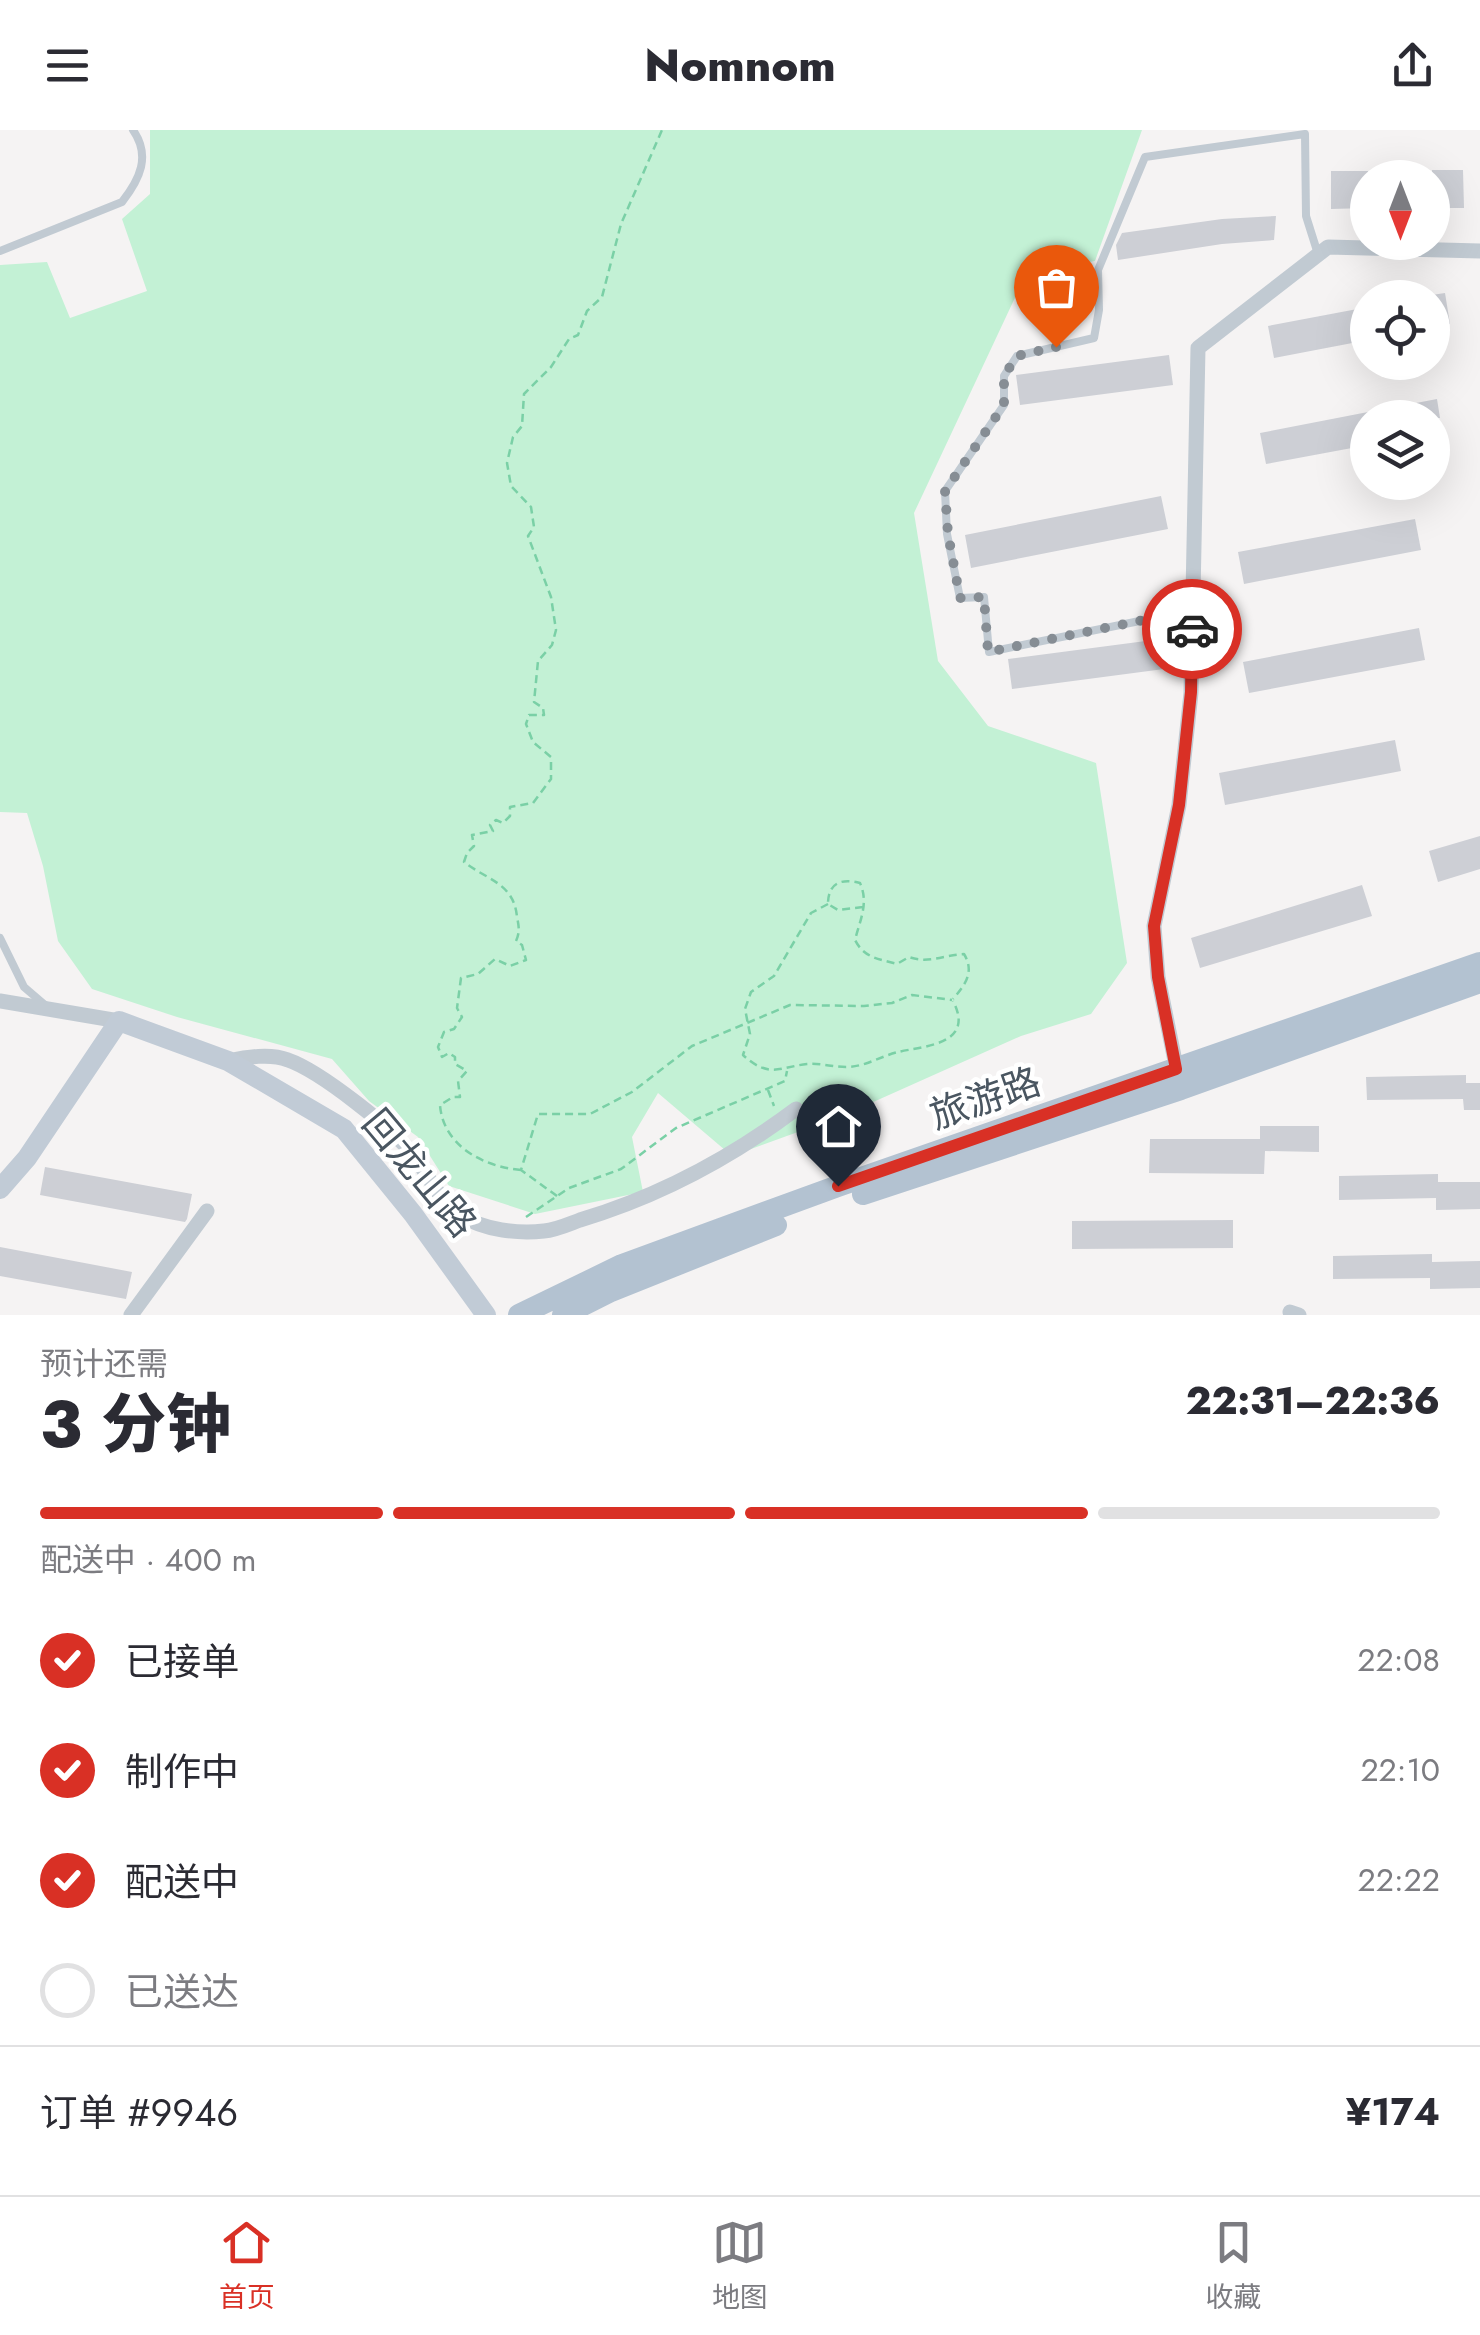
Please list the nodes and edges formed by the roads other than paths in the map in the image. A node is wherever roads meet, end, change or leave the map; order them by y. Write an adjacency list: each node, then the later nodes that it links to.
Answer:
1 (133, 130): 3 (lane)
2 (1480, 250): 4 (street)
3 (0, 251)
4 (1318, 254): 5 (street); 5 (lane)
5 (1193, 610): 13 (street)
6 (0, 938): 10 (lane)
7 (1480, 963): 13 (main road, 旅游路)
8 (1480, 982): 13 (main road, 旅游路)
9 (0, 1001): 10 (street)
10 (49, 1008): 11 (street)
11 (118, 1022): 12 (street, 回龙山路); 15 (street)
12 (228, 1060): 14 (street); 18 (street, 回龙山路)
13 (1178, 1079): 19 (main road, 旅游路); 20 (main road, 旅游路)
14 (796, 1109)
15 (0, 1188)
16 (208, 1211): 17 (street)
17 (131, 1315)
18 (486, 1315)
19 (519, 1315)
20 (563, 1315)

